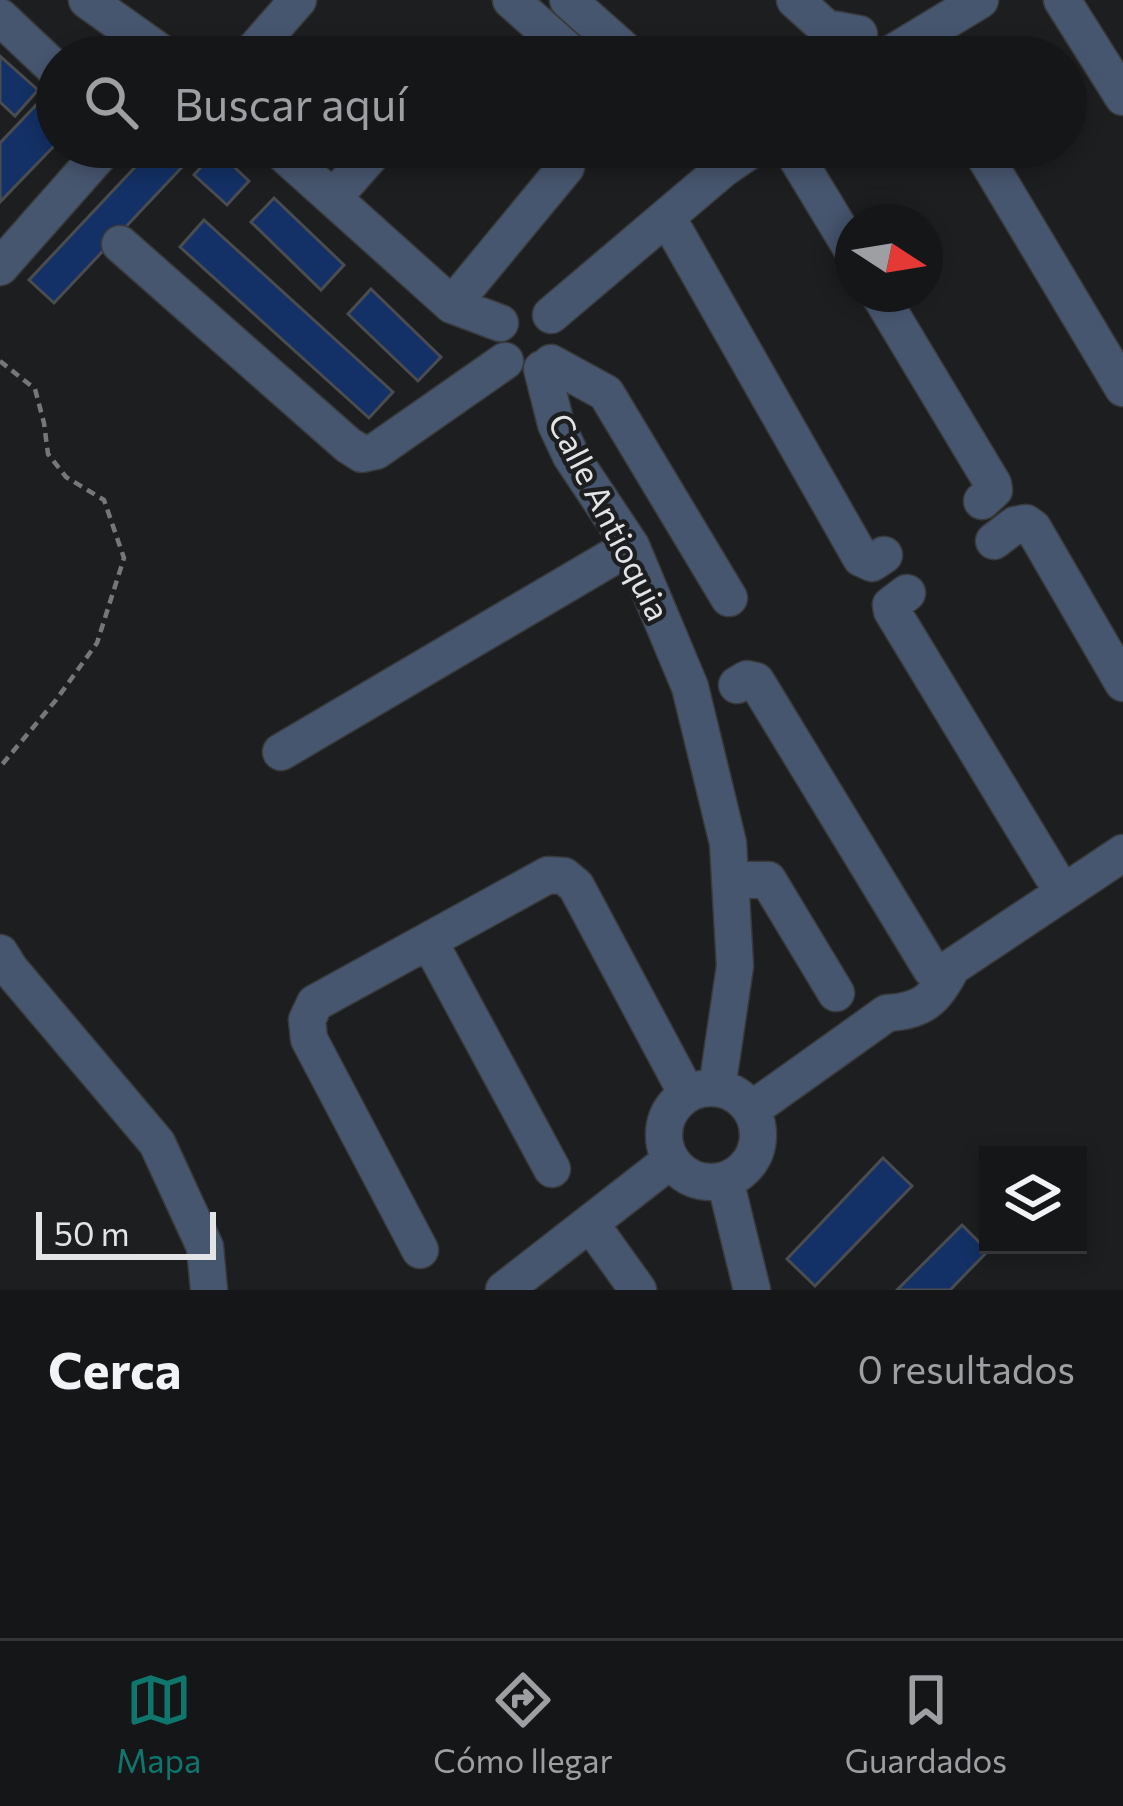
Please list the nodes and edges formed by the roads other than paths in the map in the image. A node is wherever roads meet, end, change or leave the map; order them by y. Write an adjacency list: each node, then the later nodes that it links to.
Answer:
1 (298, 0): 12 (street)
2 (511, 0): 13 (street)
3 (568, 0): 10 (street)
4 (795, 0): 16 (street)
5 (844, 0): 17 (street)
6 (980, 0): 18 (street)
7 (1062, 0): 19 (street)
8 (92, 1): 11 (street)
9 (0, 17): 21 (street)
10 (597, 26): 14 (street); 15 (street)
11 (139, 36)
12 (266, 36)
13 (552, 36)
14 (589, 36)
15 (608, 36)
16 (852, 36)
17 (880, 36)
18 (916, 36)
19 (1085, 36)
20 (1087, 40): 22 (street)
21 (36, 41)
22 (1123, 97)
23 (87, 168): 34 (street)
24 (299, 168): 30 (street)
25 (359, 168): 30 (street)
26 (706, 168): 31 (street)
27 (803, 168): 32 (street)
28 (992, 168): 41 (street)
29 (564, 186): 35 (street)
30 (333, 198): 35 (street)
31 (668, 217): 37 (street); 45 (street)
32 (835, 221)
33 (119, 244): 39 (street)
34 (0, 267)
35 (452, 305): 38 (street)
36 (889, 312): 42 (street)
37 (551, 315): 38 (street); 40 (street)
38 (500, 323): 39 (street)
39 (505, 361): 40 (street)
40 (546, 366): 44 (street, Calle Antioquia); 47 (street)
41 (1123, 388)
42 (982, 501)
43 (994, 541): 48 (street)
44 (631, 546): 50 (street); 52 (street, Calle Antioquia)
45 (884, 555)
46 (907, 593): 53 (street)
47 (729, 598)
48 (1123, 683)
49 (737, 686): 56 (street)
50 (281, 752)
51 (1123, 853): 53 (street)
52 (730, 880): 57 (street); 58 (street, Calle Antioquia)
53 (1064, 893): 56 (street)
54 (429, 940): 58 (street); 61 (street); 64 (street)
55 (0, 953): 65 (street)
56 (941, 968): 59 (street)
57 (836, 994)
58 (702, 1091): 59 (street); 60 (street)
59 (751, 1110): 62 (street)
60 (671, 1160): 62 (street); 63 (street)
61 (552, 1169)
62 (725, 1180): 68 (street)
63 (590, 1223): 66 (street); 67 (street)
64 (420, 1250)
65 (209, 1290)
66 (504, 1290)
67 (638, 1290)
68 (752, 1290)

